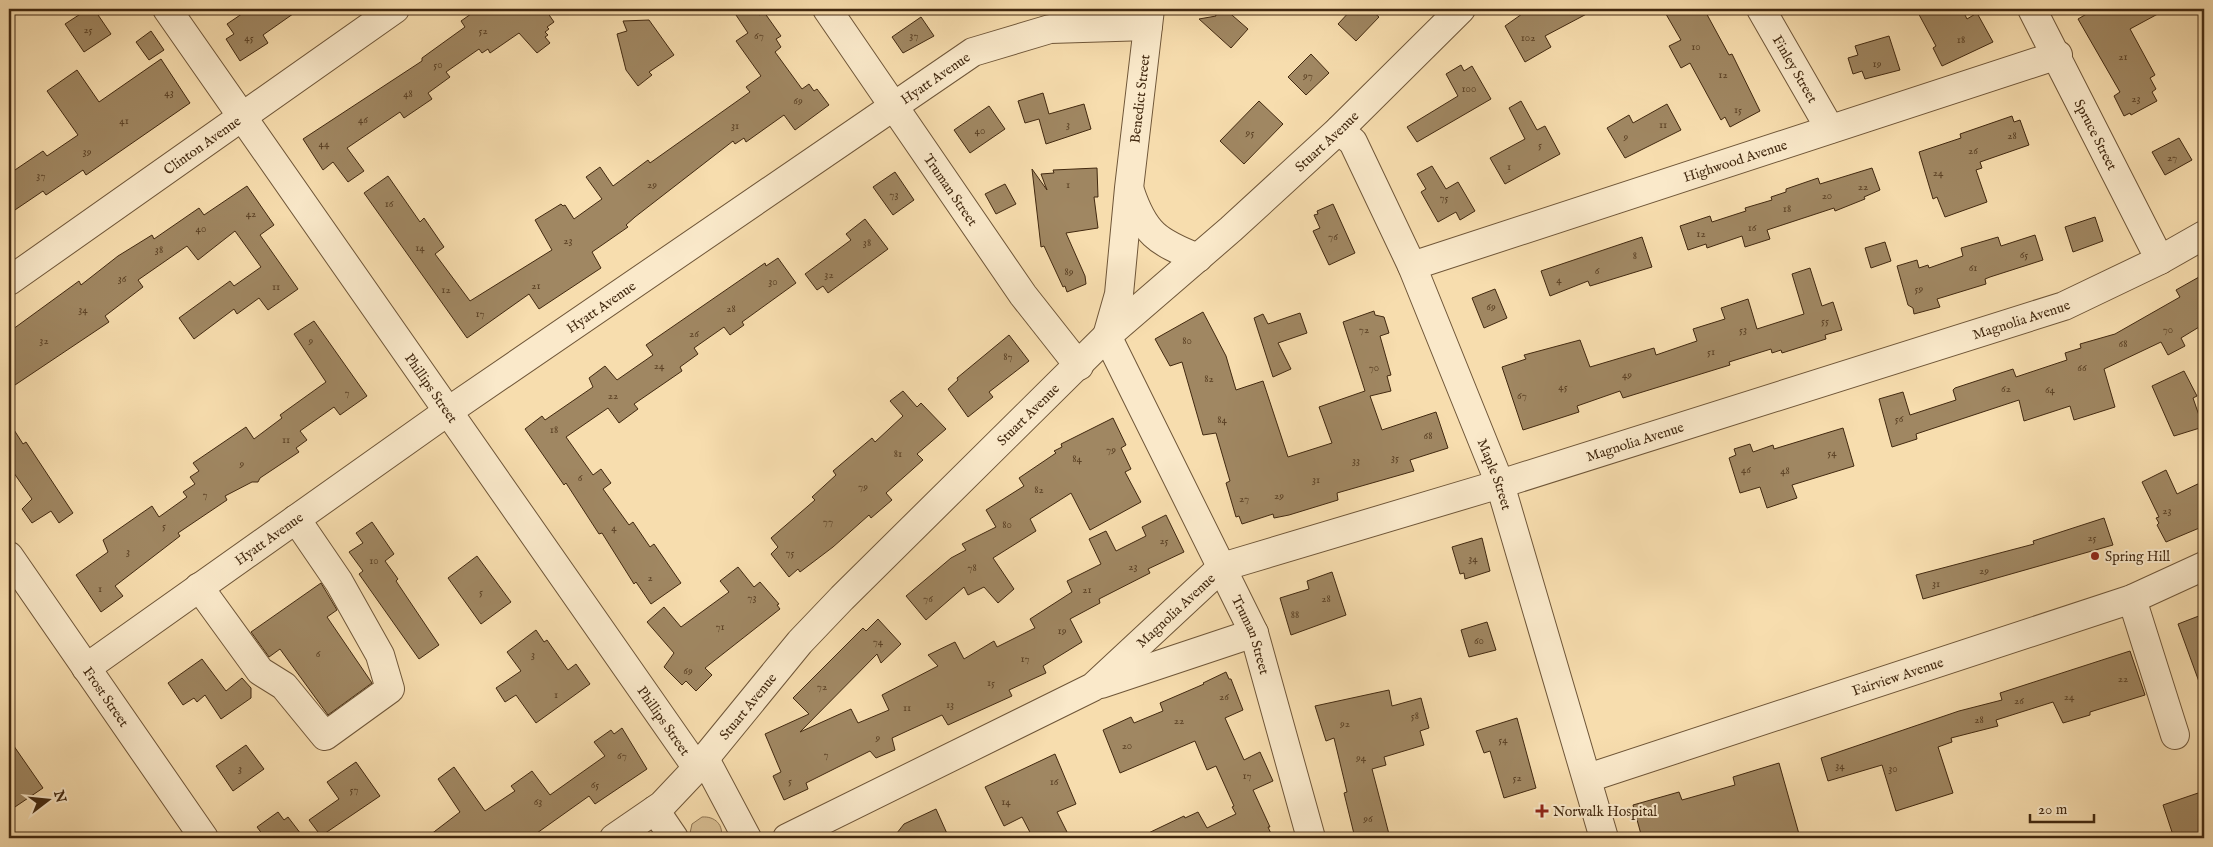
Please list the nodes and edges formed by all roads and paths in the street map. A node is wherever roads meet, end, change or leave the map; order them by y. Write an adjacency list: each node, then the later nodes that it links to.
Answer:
1 (167, 9): 10 (street, Phillips Street)
2 (395, 9): 10 (street, Clinton Avenue)
3 (827, 9): 9 (street, Truman Street)
4 (1461, 9): 11 (street, Stuart Avenue)
5 (1761, 9): 12 (street, Finley Street)
6 (2032, 9): 8 (street, Spruce Street)
7 (1149, 18): 9 (street, Hyatt Avenue); 13 (street, Benedict Street)
8 (2058, 56): 12 (street, Highwood Avenue); 16 (street, Spruce Street)
9 (894, 105): 20 (street, Truman Street); 21 (street, Hyatt Avenue)
10 (241, 115): 18 (street, Clinton Avenue); 21 (street, Phillips Street)
11 (1339, 130): 15 (street, Stuart Avenue); 17 (street, Maple Street)
12 (1830, 130): 17 (street, Highwood Avenue)
13 (1129, 188): 15 (street, Benedict Street); 19 (street, Benedict Street)
14 (2204, 235): 16 (street, Magnolia Avenue)
15 (1198, 258): 19 (street, Stuart Avenue)
16 (2160, 260): 22 (street, Magnolia Avenue)
17 (1412, 266): 22 (street, Maple Street)
18 (9, 281)
19 (1107, 336): 20 (street, Stuart Avenue); 26 (street, Truman Street)
20 (1079, 366): 33 (street, Stuart Avenue)
21 (447, 412): 23 (street, Hyatt Avenue); 33 (street, Phillips Street)
22 (1500, 484): 26 (street, Magnolia Avenue); 34 (street, Maple Street)
23 (296, 519): 27 (street, Hyatt Avenue); 27 (street)
24 (9, 556): 30 (street, Frost Street)
25 (2204, 566): 28 (street, Fairview Avenue)
26 (1222, 567): 29 (street, Truman Street); 31 (street, Magnolia Avenue)
27 (199, 588): 30 (street, Hyatt Avenue)
28 (2132, 599): 32 (street); 34 (street, Fairview Avenue)
29 (1254, 633): 31 (street, Magnolia Avenue); 41 (street, Truman Street)
30 (86, 668): 36 (street, Frost Street)
31 (1093, 687): 40 (street, Magnolia Avenue)
32 (2175, 735)
33 (701, 764): 35 (street, Stuart Avenue); 39 (street, Phillips Street)
34 (1588, 778): 42 (street, Maple Street)
35 (655, 810): 37 (street, Stuart Avenue); 38 (street)
36 (204, 838)
37 (614, 838)
38 (674, 838)
39 (747, 838)
40 (787, 838)
41 (1311, 838)
42 (1604, 838)

